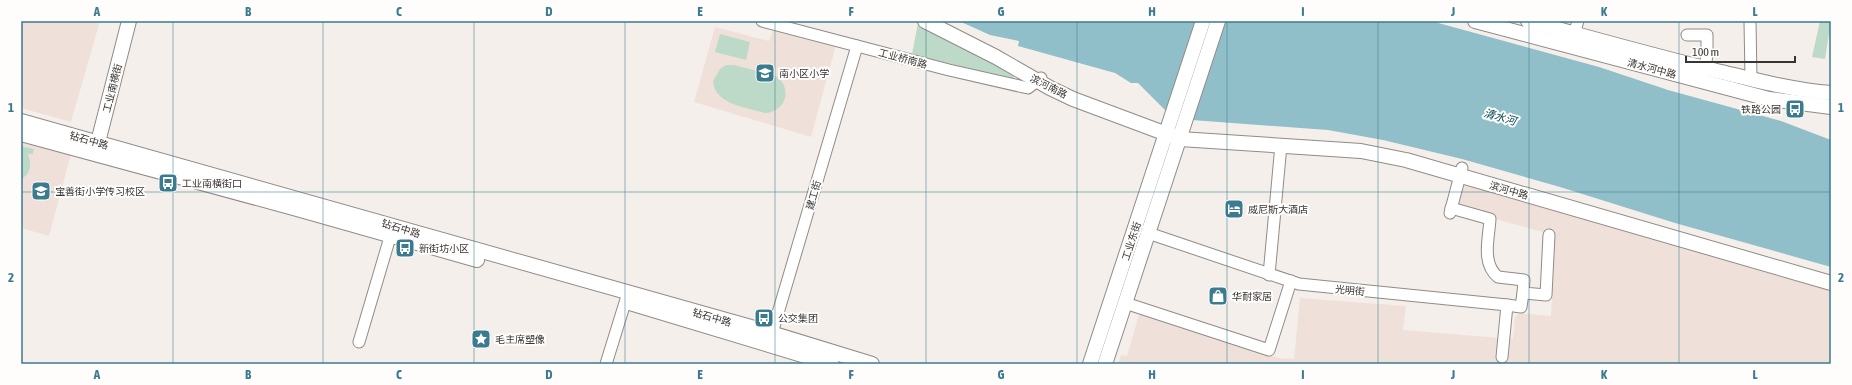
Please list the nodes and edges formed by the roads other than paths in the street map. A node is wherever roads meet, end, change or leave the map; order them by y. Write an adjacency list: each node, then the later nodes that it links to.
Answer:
1 (119, 21): 24 (main road, 工业南横街)
2 (129, 21): 24 (main road, 工业南横街)
3 (762, 21): 13 (street, 工业桥南路)
4 (925, 21): 15 (main road, 滨河南路)
5 (938, 21): 15 (main road, 滨河南路)
6 (1203, 21): 20 (main road, 工业东街)
7 (1218, 21): 21 (main road, 工业东街)
8 (1475, 21): 11 (main road, 清水河中路)
9 (1528, 21): 11 (main road, 清水河中路)
10 (1750, 21): 16 (street)
11 (1574, 34): 14 (main road, 清水河中路); 18 (main road, 清水河中路)
12 (1687, 35): 14 (street)
13 (857, 46): 15 (street, 工业桥南路); 37 (street, 建工街)
14 (1705, 68): 16 (main road, 清水河中路)
15 (1040, 79): 20 (main road, 滨河南路)
16 (1752, 79): 17 (main road, 清水河中路)
17 (1831, 93)
18 (1831, 106)
19 (21, 121): 24 (main road, 钻石中路)
20 (1168, 126): 21 (main road, 滨河南路); 43 (main road, 工业东街)
21 (1182, 130): 23 (main road, 滨河中路); 25 (main road, 滨河中路); 27 (main road, 工业东街)
22 (21, 134): 24 (main road, 钻石中路)
23 (1281, 145): 25 (main road, 滨河中路); 29 (street)
24 (93, 147): 26 (main road, 钻石中路)
25 (1461, 172): 30 (main road, 滨河中路); 32 (main road, 滨河中路); 33 (street)
26 (392, 231): 34 (main road, 钻石中路); 38 (street)
27 (1148, 233): 29 (street, 光明街); 35 (main road, 工业东街)
28 (1549, 235): 33 (street)
29 (1270, 275): 31 (street, 光明街)
30 (1831, 275)
31 (1291, 281): 35 (street); 36 (street, 光明街)
32 (1831, 283)
33 (1523, 293): 36 (street, 光明街)
34 (626, 297): 37 (main road, 钻石中路); 40 (street)
35 (1125, 303): 44 (main road, 工业东街)
36 (1507, 305): 39 (street)
37 (770, 339): 41 (main road, 钻石中路); 42 (main road, 钻石中路)
38 (359, 342)
39 (1502, 357)
40 (606, 364)
41 (832, 364)
42 (872, 364)
43 (1090, 364)
44 (1105, 364)

